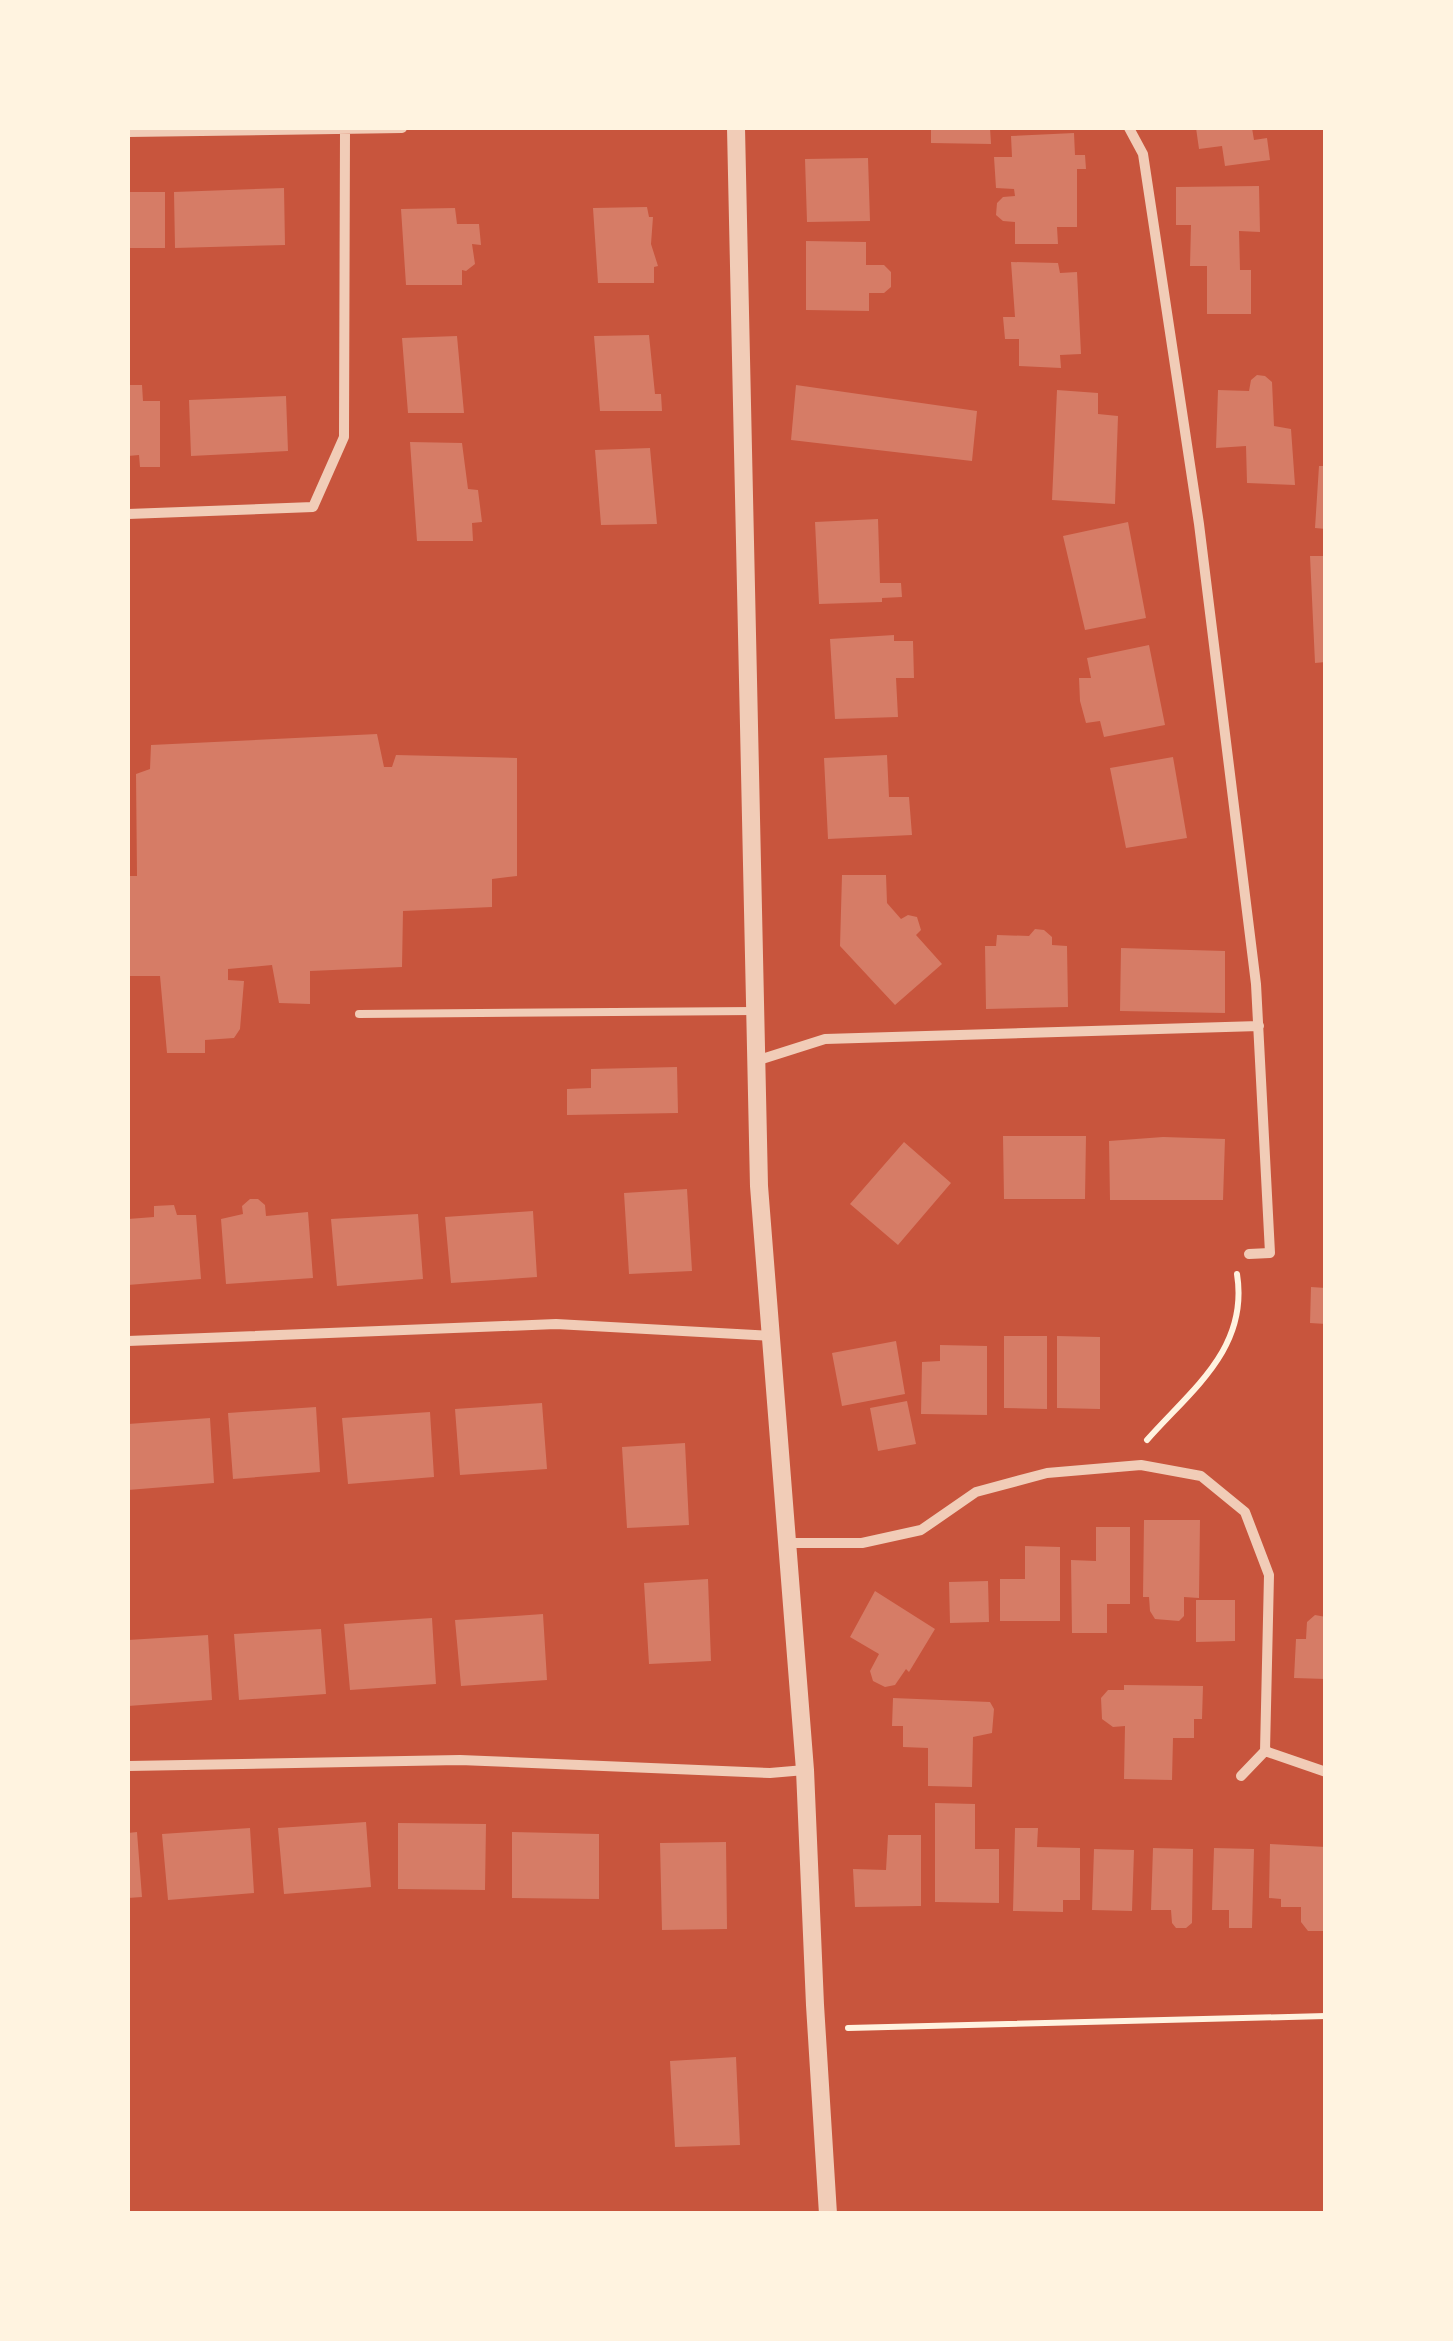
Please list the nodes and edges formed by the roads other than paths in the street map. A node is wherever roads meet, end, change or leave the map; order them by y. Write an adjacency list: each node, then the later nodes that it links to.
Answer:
1 (402, 128): 4 (street)
2 (736, 128): 7 (street)
3 (1129, 128): 9 (street)
4 (345, 130): 5 (street); 6 (street)
5 (128, 132)
6 (128, 514)
7 (755, 1010): 8 (lane); 10 (street)
8 (359, 1014)
9 (1259, 1026): 10 (street); 11 (street)
10 (756, 1061): 12 (street)
11 (1249, 1254)
12 (773, 1336): 13 (street); 14 (street)
13 (128, 1340)
14 (787, 1543): 15 (street); 17 (street)
15 (1266, 1750): 18 (street); 19 (street)
16 (128, 1766): 17 (street)
17 (805, 1770): 20 (street)
18 (1326, 1772)
19 (1241, 1776)
20 (828, 2214)

